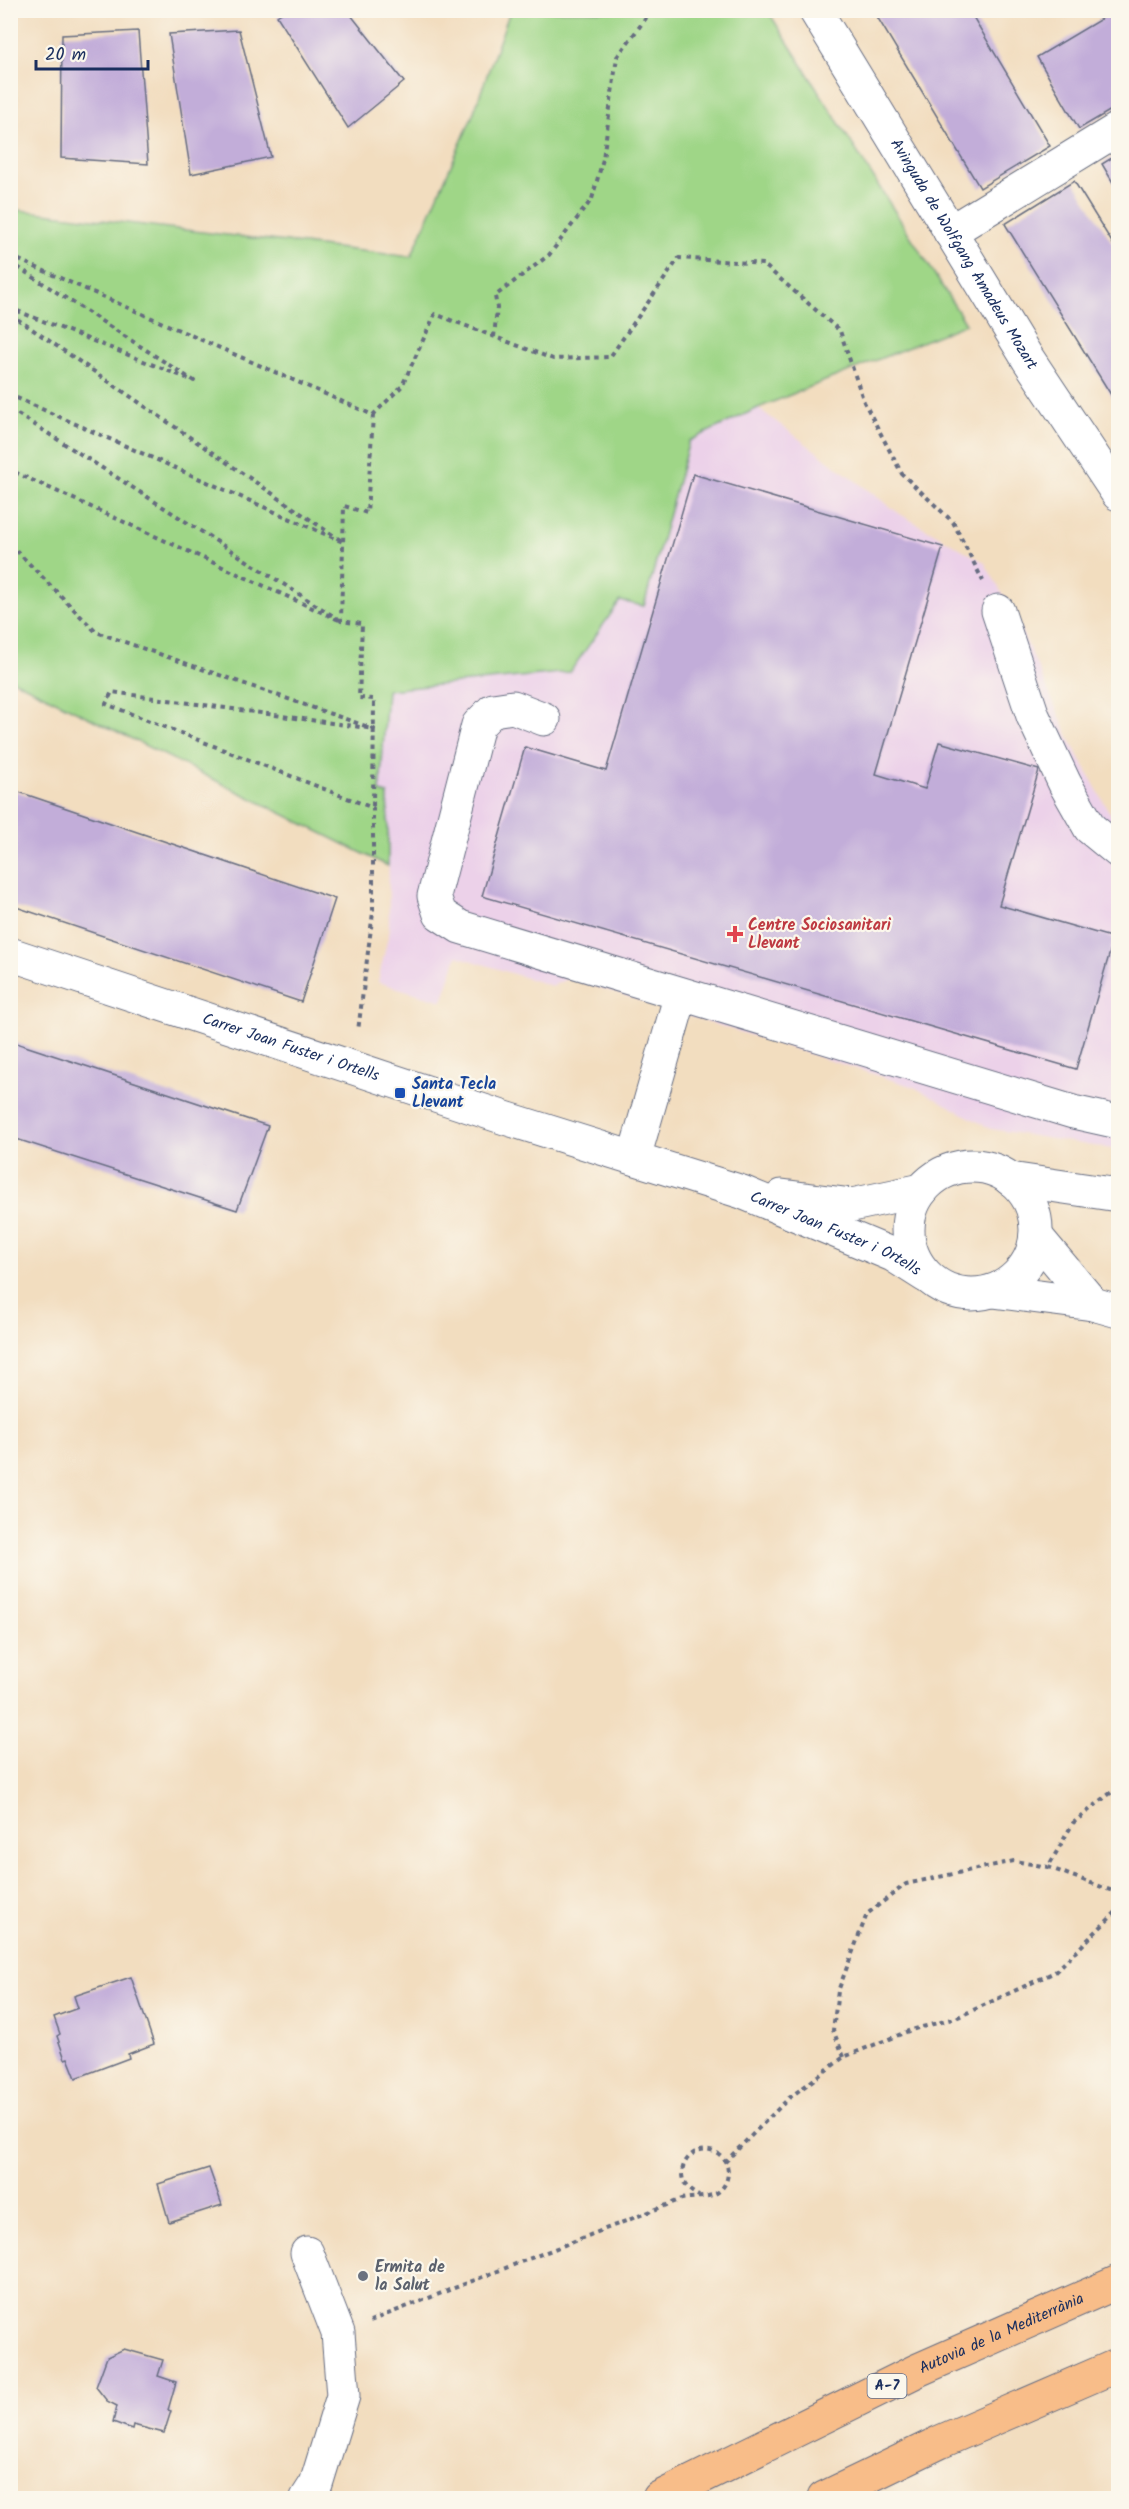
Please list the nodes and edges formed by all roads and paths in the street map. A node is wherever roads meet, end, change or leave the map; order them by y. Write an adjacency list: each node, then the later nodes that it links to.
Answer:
1 (652, 10): 9 (path)
2 (815, 10): 4 (street, Avinguda de Wolfgang Amadeus Mozart)
3 (1119, 129): 4 (street)
4 (950, 232): 14 (street, Avinguda de Wolfgang Amadeus Mozart)
5 (10, 256): 12 (path)
6 (10, 262): 7 (path)
7 (10, 308)
8 (10, 314): 15 (path)
9 (494, 337): 12 (path); 17 (path)
10 (10, 395): 15 (path)
11 (10, 409): 18 (path)
12 (373, 415): 15 (path)
13 (10, 470): 18 (path)
14 (1119, 494)
15 (343, 542): 18 (path)
16 (10, 544): 20 (path)
17 (998, 611): 22 (street)
18 (340, 621): 20 (path)
19 (544, 719): 24 (street)
20 (374, 729): 21 (path); 21 (path)
21 (374, 808): 25 (path)
22 (1119, 851)
23 (10, 954): 25 (street, Carrer Joan Fuster i Ortells)
24 (681, 994): 26 (street); 27 (street)
25 (349, 1067): 27 (street, Carrer Joan Fuster i Ortells)
26 (1119, 1122)
27 (634, 1158): 30 (street, Carrer Joan Fuster i Ortells)
28 (1010, 1179): 29 (street); 31 (street); 32 (street)
29 (922, 1190): 30 (street, Carrer Joan Fuster i Ortells); 33 (street)
30 (742, 1192): 33 (street, Carrer Joan Fuster i Ortells)
31 (1111, 1194): 32 (street)
32 (1034, 1223): 34 (street); 35 (street)
33 (926, 1276): 34 (street)
34 (993, 1291): 35 (street)
35 (1106, 1308)
36 (1119, 1787): 37 (path)
37 (1048, 1867): 38 (path); 40 (path)
38 (1119, 1893)
39 (1119, 1910): 40 (path)
40 (844, 2057): 41 (path)
41 (725, 2162): 42 (path); 42 (path)
42 (699, 2196): 45 (path)
43 (307, 2253): 45 (street)
44 (1119, 2282): 48 (highway, Autovia de la Mediterrània / A-7)
45 (338, 2333): 47 (street)
46 (1119, 2365): 49 (highway)
47 (308, 2499)
48 (659, 2499)
49 (824, 2499)

